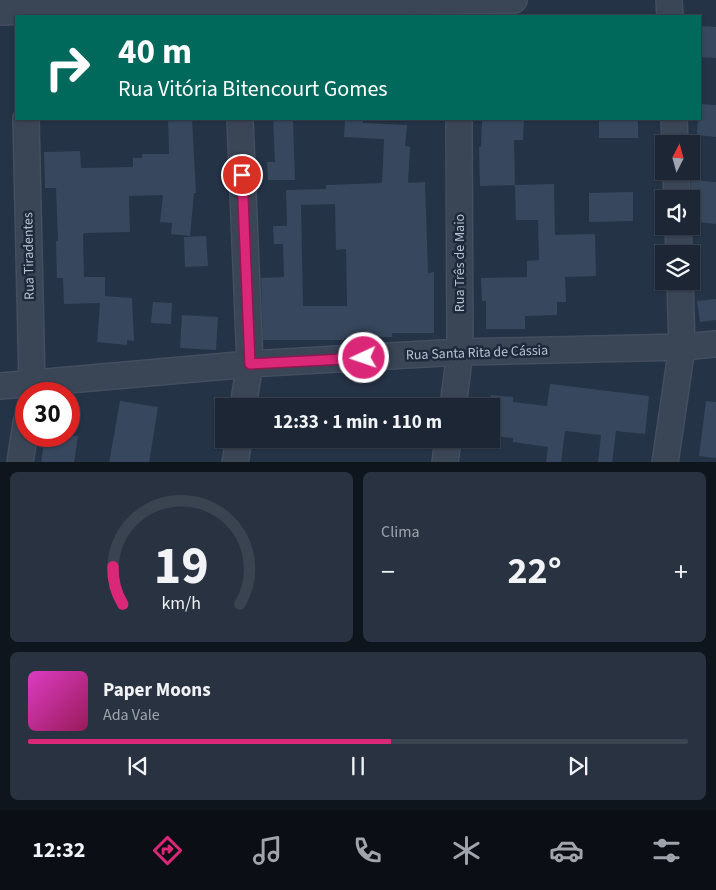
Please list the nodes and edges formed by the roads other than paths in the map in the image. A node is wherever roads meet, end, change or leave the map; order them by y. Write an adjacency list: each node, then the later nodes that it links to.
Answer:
1 (514, 0): 3 (street)
2 (669, 0): 6 (street)
3 (459, 6): 4 (street)
4 (235, 7): 5 (street)
5 (17, 10)
6 (670, 15)
7 (26, 120): 17 (street, Rua Tiradentes)
8 (240, 120): 16 (street)
9 (459, 120): 15 (street, Rua Três de Maio)
10 (674, 120): 11 (street)
11 (674, 135)
12 (680, 290): 14 (street)
13 (716, 344): 14 (street, Rua Santa Rita de Cássia)
14 (682, 347): 15 (street, Rua Santa Rita de Cássia); 29 (street)
15 (460, 352): 16 (street, Rua Santa Rita de Cássia); 22 (street, Rua Três de Maio)
16 (250, 364): 18 (street, Rua Santa Rita de Cássia); 21 (street)
17 (32, 382)
18 (80, 383)
19 (0, 386): 20 (street, Rua Santa Rita de Cássia)
20 (15, 387)
21 (245, 398)
22 (454, 398)
23 (22, 447): 26 (street)
24 (237, 448): 27 (street)
25 (447, 448): 28 (street)
26 (20, 462)
27 (235, 462)
28 (445, 462)
29 (665, 462)

